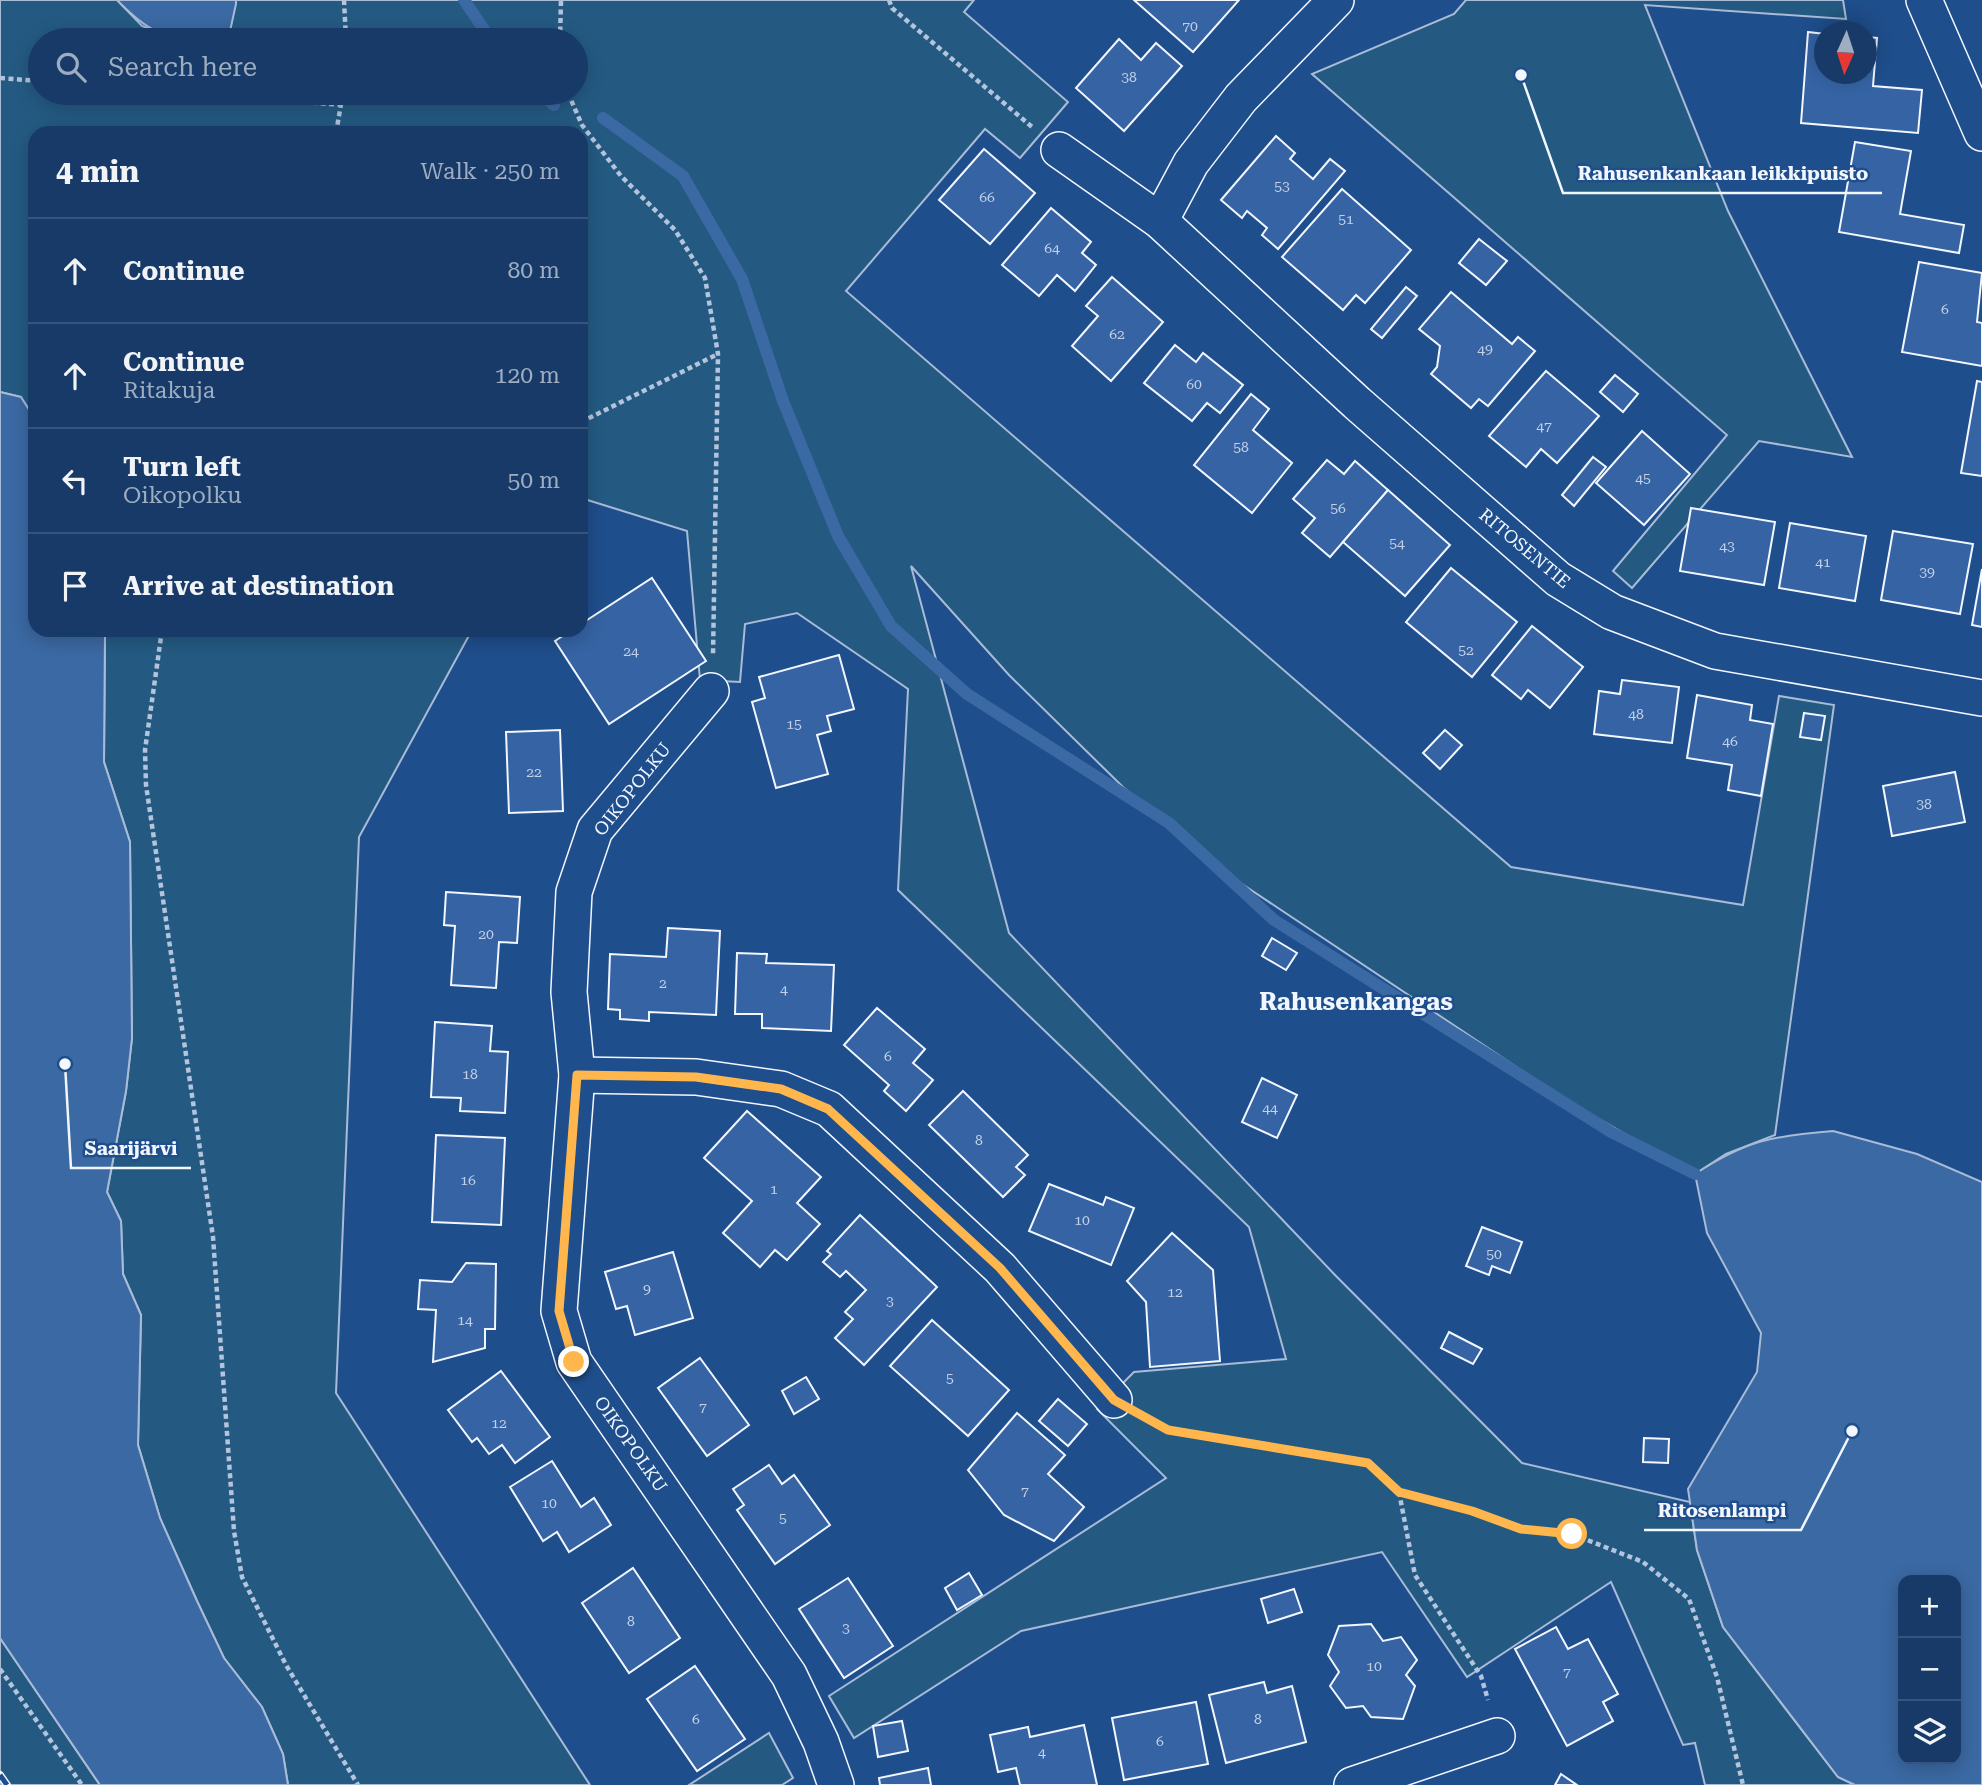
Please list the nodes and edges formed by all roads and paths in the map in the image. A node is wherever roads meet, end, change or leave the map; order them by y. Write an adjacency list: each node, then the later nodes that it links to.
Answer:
1 (344, 0): 6 (path)
2 (561, 0): 7 (path)
3 (889, 0): 16 (path)
4 (1336, 0): 17 (street)
5 (1924, 0): 15 (street)
6 (345, 28)
7 (560, 28)
8 (0, 78): 9 (path)
9 (28, 80)
10 (343, 105): 12 (path)
11 (573, 105): 13 (path)
12 (338, 126)
13 (583, 126)
14 (588, 133): 18 (path)
15 (1982, 133)
16 (1059, 150): 17 (street, RITOSENTIE)
17 (1160, 221): 22 (street, RITOSENTIE)
18 (718, 354): 19 (path); 21 (path)
19 (588, 419)
20 (163, 637): 29 (path)
21 (711, 691): 23 (street, OIKOPOLKU)
22 (1982, 698)
23 (577, 1075): 24 (street); 30 (street, OIKOPOLKU)
24 (1114, 1400): 25 (path)
25 (1399, 1492): 27 (path); 32 (path)
26 (0, 1669): 28 (path)
27 (1497, 1736): 31 (street)
28 (82, 1785)
29 (358, 1785)
30 (836, 1785)
31 (1352, 1785)
32 (1743, 1785)

